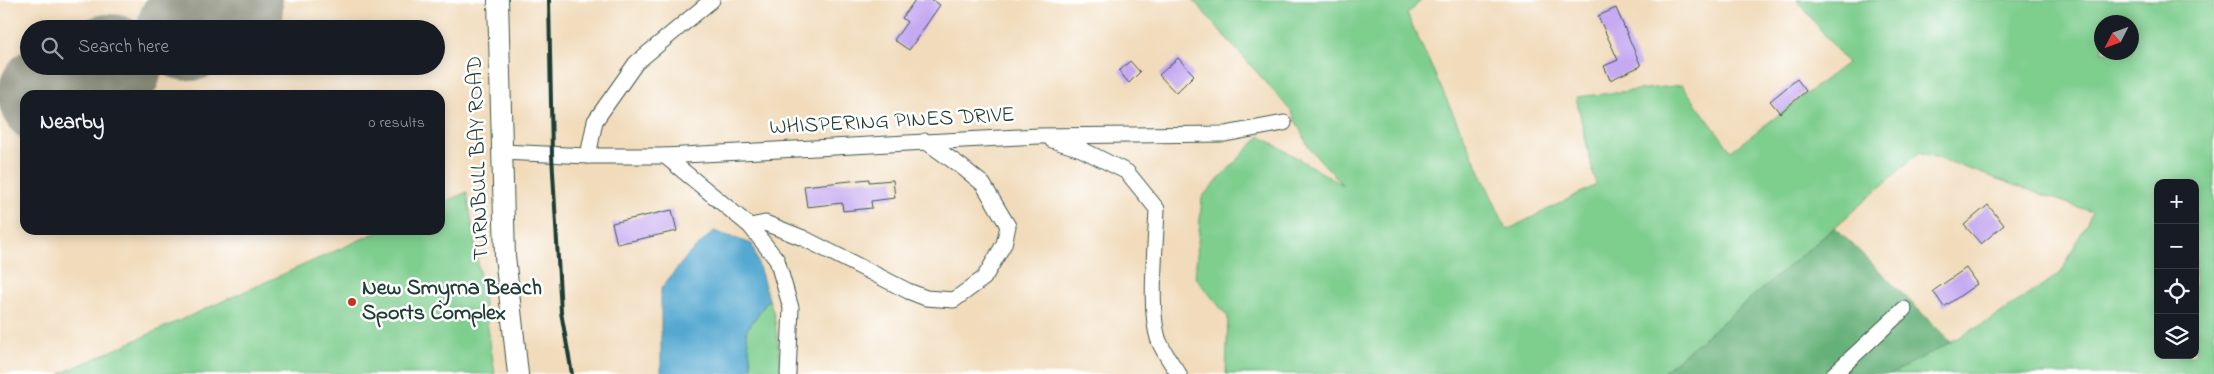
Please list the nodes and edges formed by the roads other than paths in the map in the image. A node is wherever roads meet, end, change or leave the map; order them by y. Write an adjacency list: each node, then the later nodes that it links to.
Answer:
1 (498, 0): 6 (street, TURNBULL BAY ROAD)
2 (712, 0): 7 (street)
3 (1284, 122): 4 (street, WHISPERING PINES DRIVE)
4 (1039, 136): 5 (street, WHISPERING PINES DRIVE); 13 (street)
5 (925, 141): 8 (street, WHISPERING PINES DRIVE); 9 (street)
6 (502, 152): 7 (street, WHISPERING PINES DRIVE); 11 (street, TURNBULL BAY ROAD)
7 (588, 156): 8 (street, WHISPERING PINES DRIVE)
8 (665, 156): 9 (street)
9 (750, 226): 12 (street)
10 (1904, 309): 14 (street)
11 (518, 374)
12 (788, 374)
13 (1179, 374)
14 (1834, 374)

